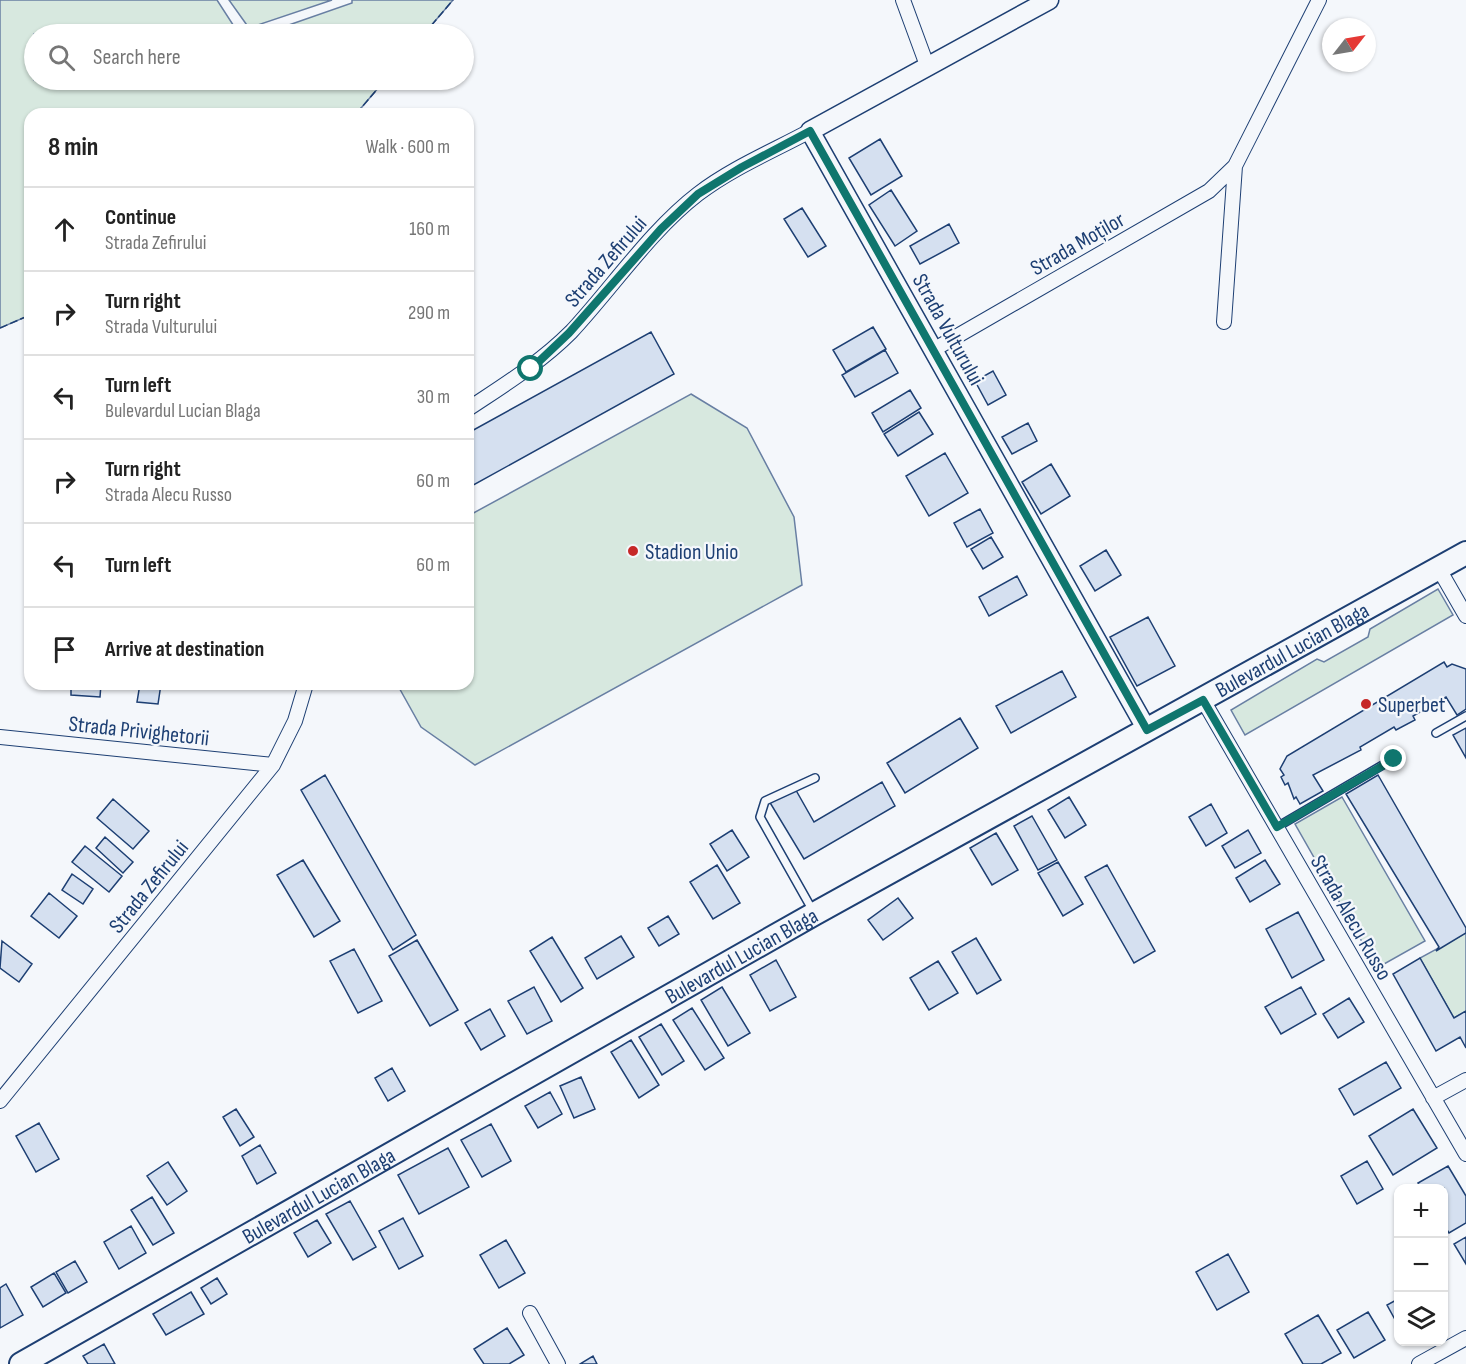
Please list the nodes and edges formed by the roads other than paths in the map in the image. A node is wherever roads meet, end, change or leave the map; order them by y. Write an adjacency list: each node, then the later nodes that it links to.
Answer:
1 (903, 0): 4 (street)
2 (1049, 0): 4 (street)
3 (1319, 0): 6 (street, Strada Moților)
4 (928, 69): 5 (street)
5 (810, 131): 8 (street, Strada Vulturului); 9 (street, Strada Zefirului)
6 (1235, 166): 7 (street, Strada Moților); 8 (street, Strada Moților)
7 (1224, 322)
8 (933, 350): 16 (street, Strada Vulturului)
9 (474, 404)
10 (1466, 553): 11 (main road, Bulevardul Lucian Blaga)
11 (1439, 568): 12 (street); 14 (main road, Bulevardul Lucian Blaga)
12 (1466, 616)
13 (304, 690): 20 (street, Strada Zefirului)
14 (1203, 700): 16 (main road, Bulevardul Lucian Blaga); 22 (street, Strada Alecu Russo)
15 (1466, 716): 17 (lane)
16 (1147, 730): 23 (main road, Bulevardul Lucian Blaga)
17 (1436, 733)
18 (0, 737): 20 (street, Strada Privighetorii)
19 (1394, 759): 22 (lane)
20 (273, 765): 26 (street, Strada Zefirului)
21 (815, 778): 23 (lane)
22 (1277, 827): 25 (street, Strada Alecu Russo)
23 (814, 914): 30 (main road, Bulevardul Lucian Blaga)
24 (1466, 1080): 25 (street)
25 (1433, 1098): 27 (street, Strada Alecu Russo)
26 (0, 1101)
27 (1466, 1154)
28 (530, 1313): 31 (street)
29 (1466, 1338): 32 (street)
30 (21, 1364)
31 (558, 1364)
32 (1419, 1364)

